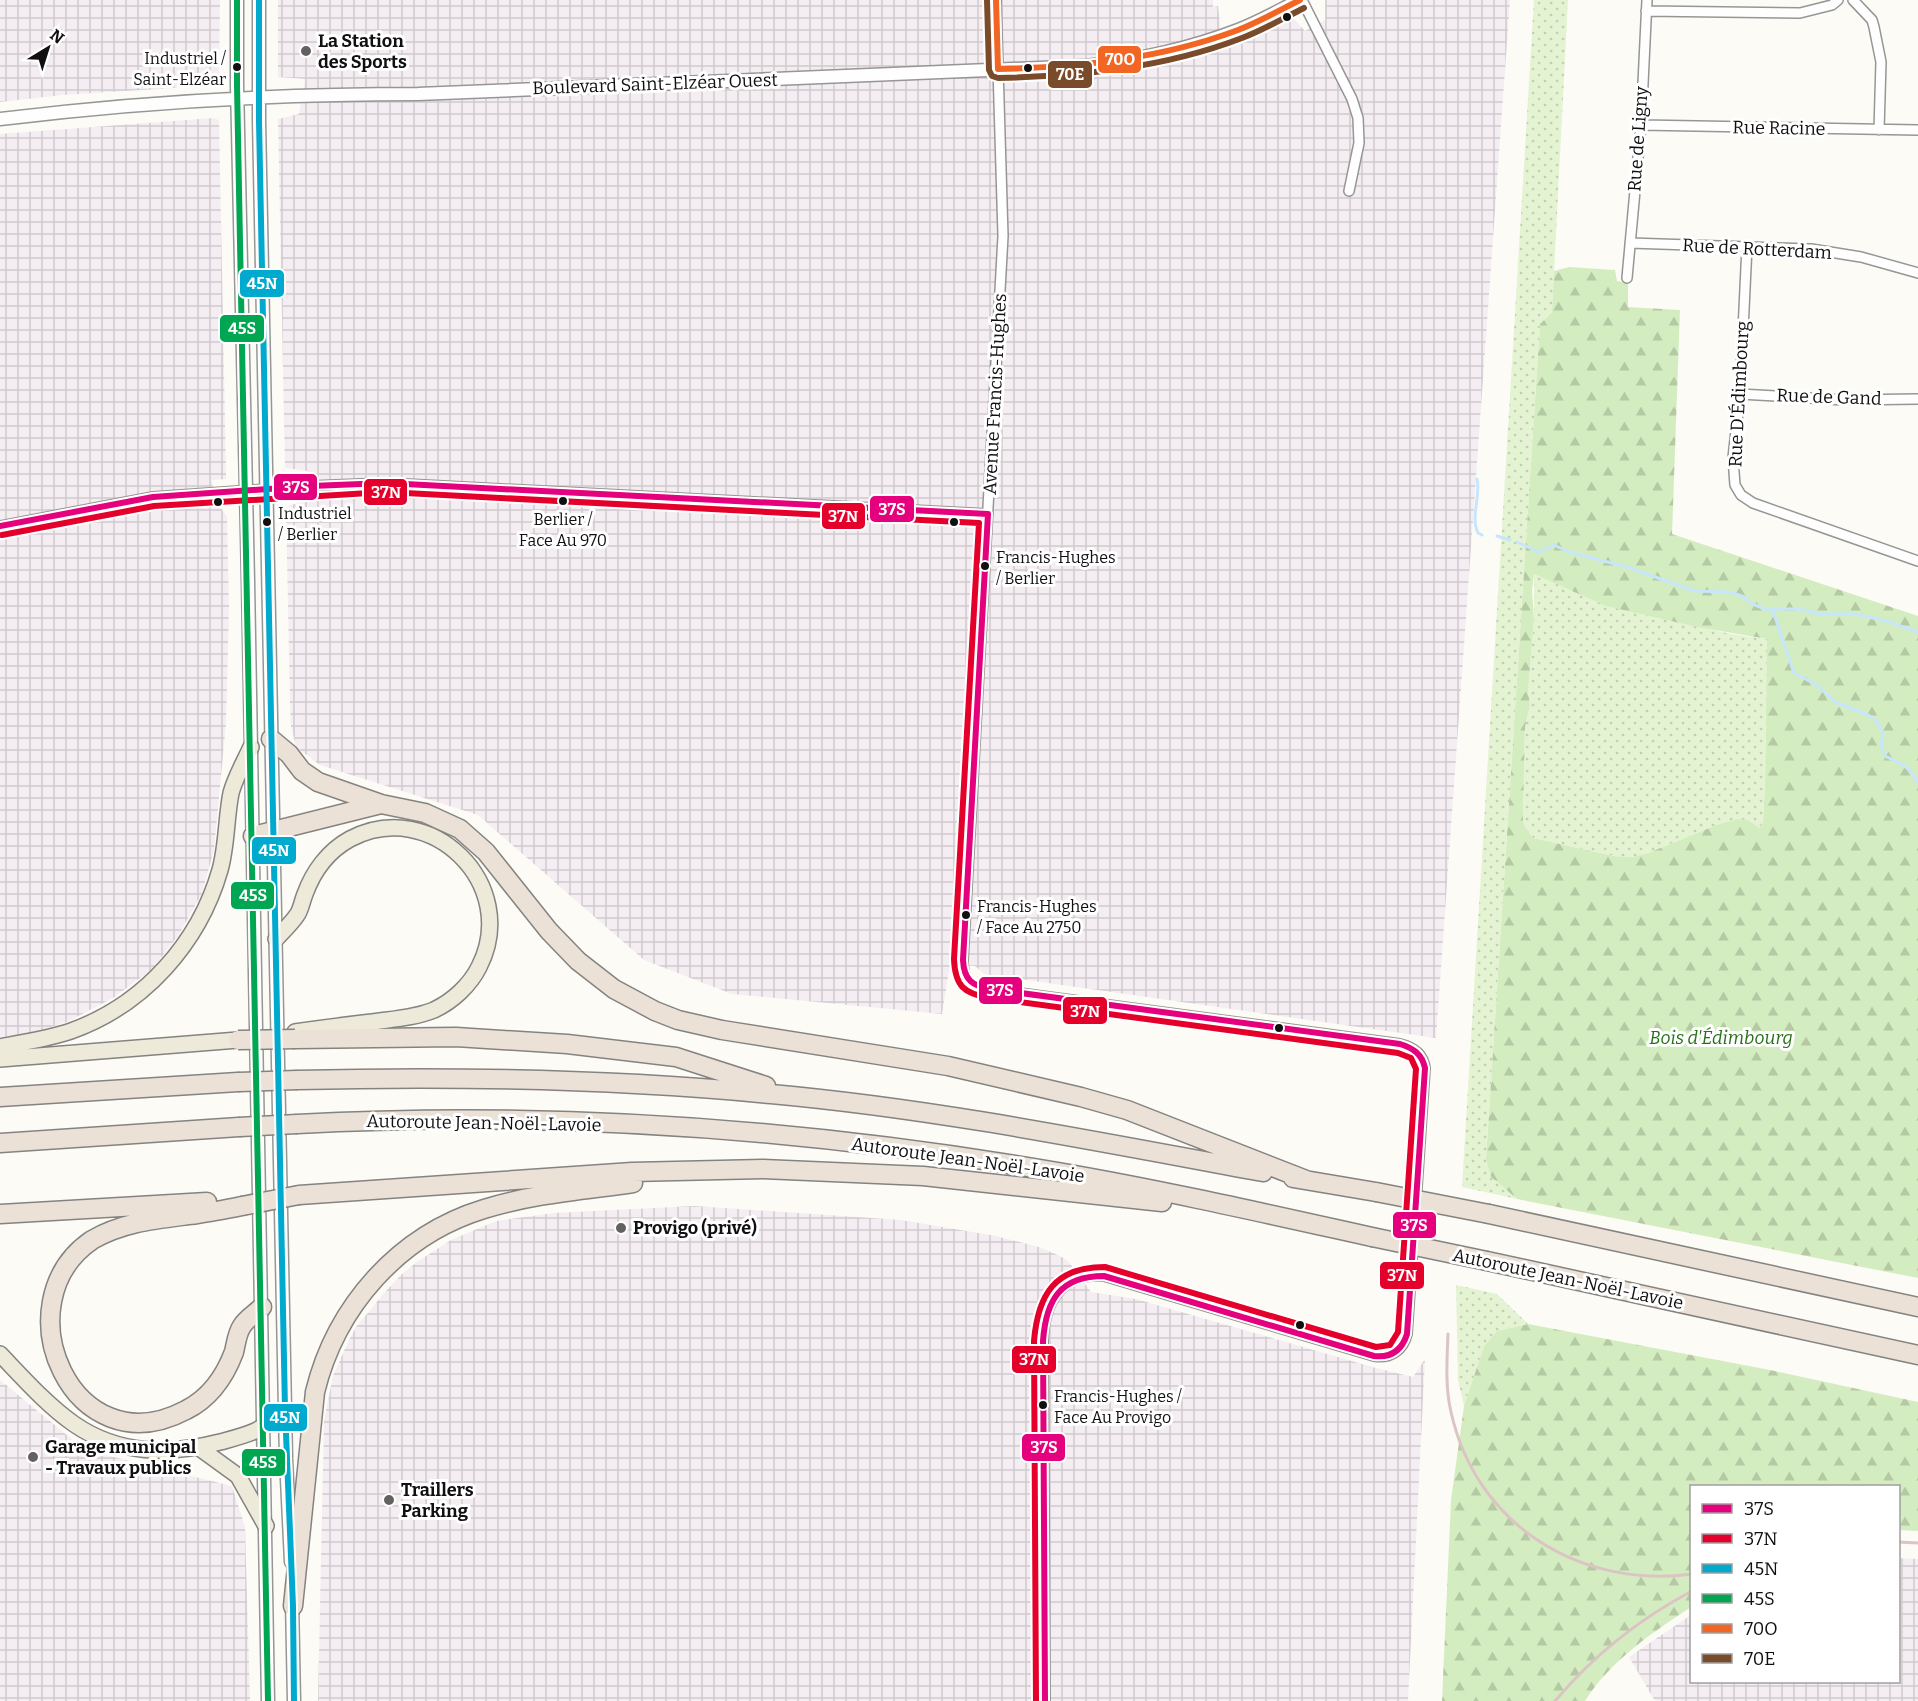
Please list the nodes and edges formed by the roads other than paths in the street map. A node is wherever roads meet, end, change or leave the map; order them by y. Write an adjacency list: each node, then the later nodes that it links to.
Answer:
1 (237, 0): 10 (street)
2 (259, 0): 11 (street)
3 (996, 0): 9 (street, Avenue Francis-Hughes)
4 (1301, 0): 9 (street, Boulevard Saint-Elzéar Ouest); 16 (street)
5 (1647, 0): 8 (street, Rue de Ligny)
6 (1838, 0): 8 (street)
7 (1853, 0): 14 (street)
8 (1646, 11): 13 (street, Rue de Ligny)
9 (998, 69): 11 (street, Boulevard Saint-Elzéar Ouest); 25 (street, Avenue Francis-Hughes)
10 (237, 99): 11 (street, Boulevard Saint-Elzéar Ouest); 12 (street, Boulevard Saint-Elzéar Ouest); 24 (street)
11 (259, 99): 23 (street)
12 (0, 119)
13 (1641, 125): 14 (street, Rue Racine); 17 (street, Rue de Ligny)
14 (1879, 130): 15 (street, Rue Racine)
15 (1918, 130)
16 (1349, 191)
17 (1630, 243): 18 (street, Rue de Rotterdam); 20 (street, Rue de Ligny)
18 (1747, 246): 19 (street, Rue de Rotterdam); 21 (street, Rue D'Édimbourg)
19 (1918, 273)
20 (1627, 278)
21 (1740, 394): 22 (street, Rue de Gand); 27 (street, Rue D'Édimbourg)
22 (1918, 399)
23 (266, 489): 24 (street); 25 (street); 28 (street)
24 (245, 491): 26 (street); 29 (street)
25 (988, 514): 57 (street, Avenue Francis-Hughes)
26 (0, 526)
27 (1918, 561)
28 (271, 739): 30 (highway); 31 (street)
29 (251, 747): 32 (street); 36 (main road)
30 (381, 804): 31 (highway); 42 (highway)
31 (274, 830): 32 (highway); 33 (street)
32 (253, 836): 46 (street)
33 (276, 939): 34 (main road); 50 (street)
34 (295, 1035): 35 (highway, bridge); 39 (highway)
35 (238, 1040): 37 (main road)
36 (0, 1047)
37 (0, 1059)
38 (0, 1097): 39 (highway, Autoroute Jean-Noël-Lavoie, bridge)
39 (802, 1097): 42 (highway, Autoroute Jean-Noël-Lavoie)
40 (0, 1143): 45 (highway, Autoroute Jean-Noël-Lavoie, bridge)
41 (718, 1169): 43 (highway, bridge); 45 (highway); 54 (highway)
42 (1306, 1180): 47 (highway, Autoroute Jean-Noël-Lavoie, bridge)
43 (242, 1203): 44 (highway); 46 (highway)
44 (0, 1214)
45 (1265, 1214): 49 (highway, Autoroute Jean-Noël-Lavoie, bridge)
46 (262, 1307): 51 (street)
47 (1918, 1307)
48 (0, 1354): 52 (main road)
49 (1918, 1355)
50 (285, 1409): 51 (main road); 54 (street)
51 (264, 1426): 52 (main road); 53 (street)
52 (198, 1447): 53 (main road)
53 (266, 1526): 55 (street)
54 (293, 1606): 56 (street)
55 (268, 1701)
56 (294, 1701)
57 (1045, 1701)

